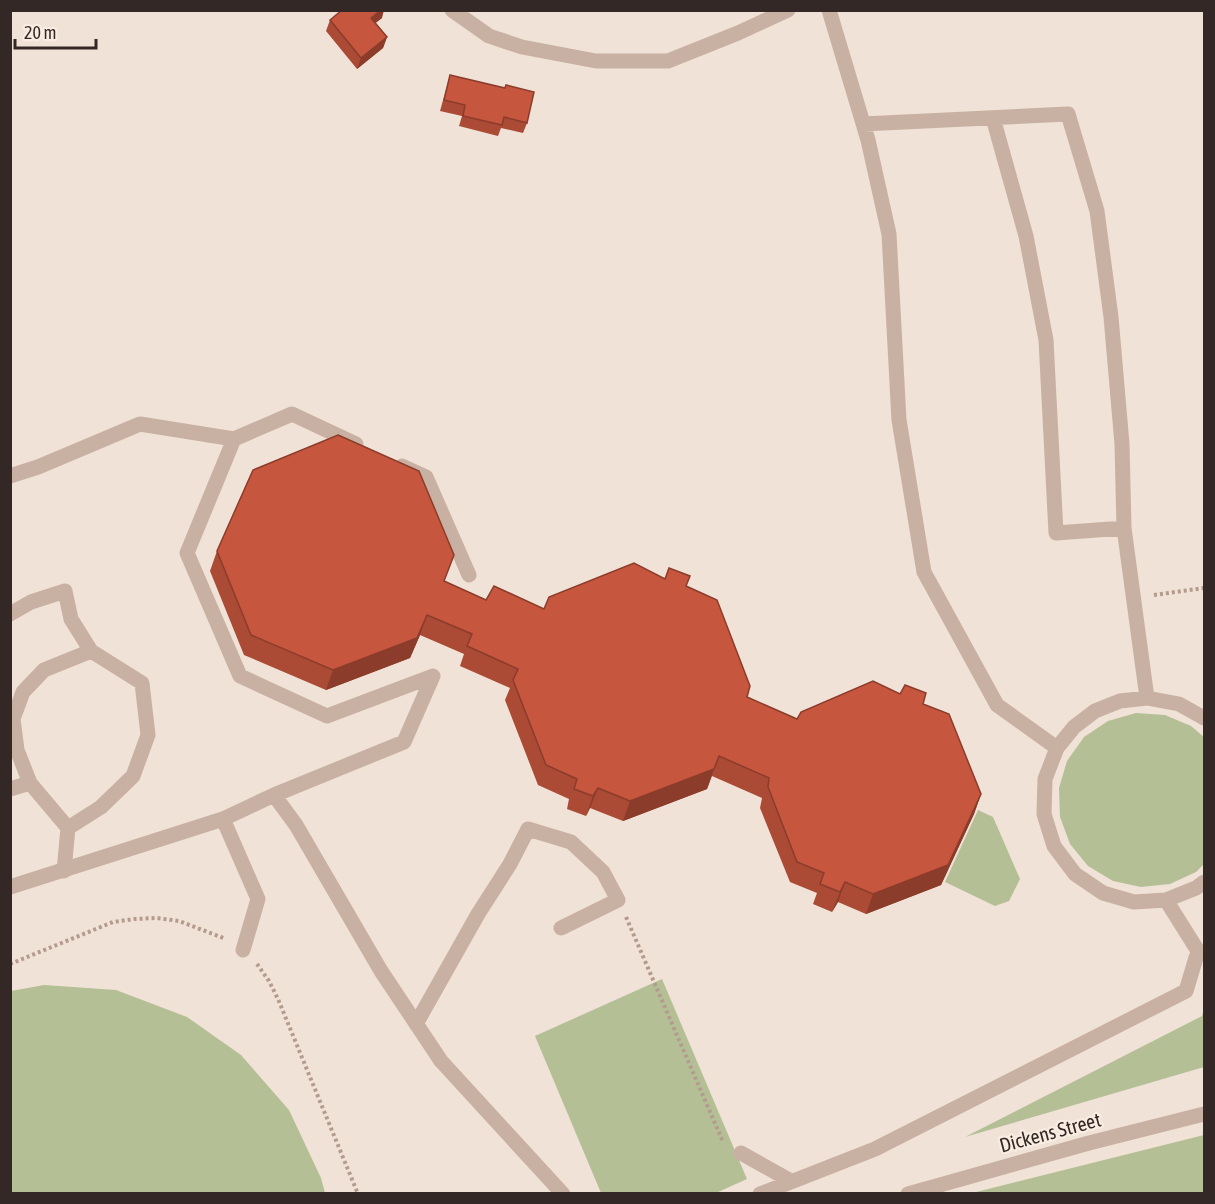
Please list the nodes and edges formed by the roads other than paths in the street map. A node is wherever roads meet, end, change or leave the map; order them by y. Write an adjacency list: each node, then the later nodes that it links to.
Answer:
1 (452, 10): 2 (street)
2 (788, 10)
3 (829, 10): 5 (street)
4 (993, 118): 5 (street); 10 (street); 10 (street)
5 (863, 124): 16 (street)
6 (234, 439): 7 (street); 9 (street); 19 (street)
7 (364, 448)
8 (385, 458): 11 (street)
9 (10, 476)
10 (1124, 528): 14 (street)
11 (469, 575)
12 (10, 614): 13 (street)
13 (91, 651): 17 (street); 21 (street)
14 (1147, 698): 15 (street); 16 (street)
15 (1204, 718)
16 (1057, 748): 25 (street)
17 (30, 783): 18 (street); 21 (street)
18 (10, 789)
19 (274, 795): 20 (street); 28 (street)
20 (223, 819): 22 (street); 27 (street)
21 (68, 828): 22 (street)
22 (64, 870): 24 (street)
23 (1204, 882): 25 (street)
24 (10, 887)
25 (1166, 900): 31 (street)
26 (561, 928): 28 (street)
27 (243, 950)
28 (416, 1024): 32 (street)
29 (1204, 1114): 34 (street, Dickens Street)
30 (741, 1153): 31 (street)
31 (791, 1181): 33 (street)
32 (563, 1194)
33 (760, 1194)
34 (908, 1194)

